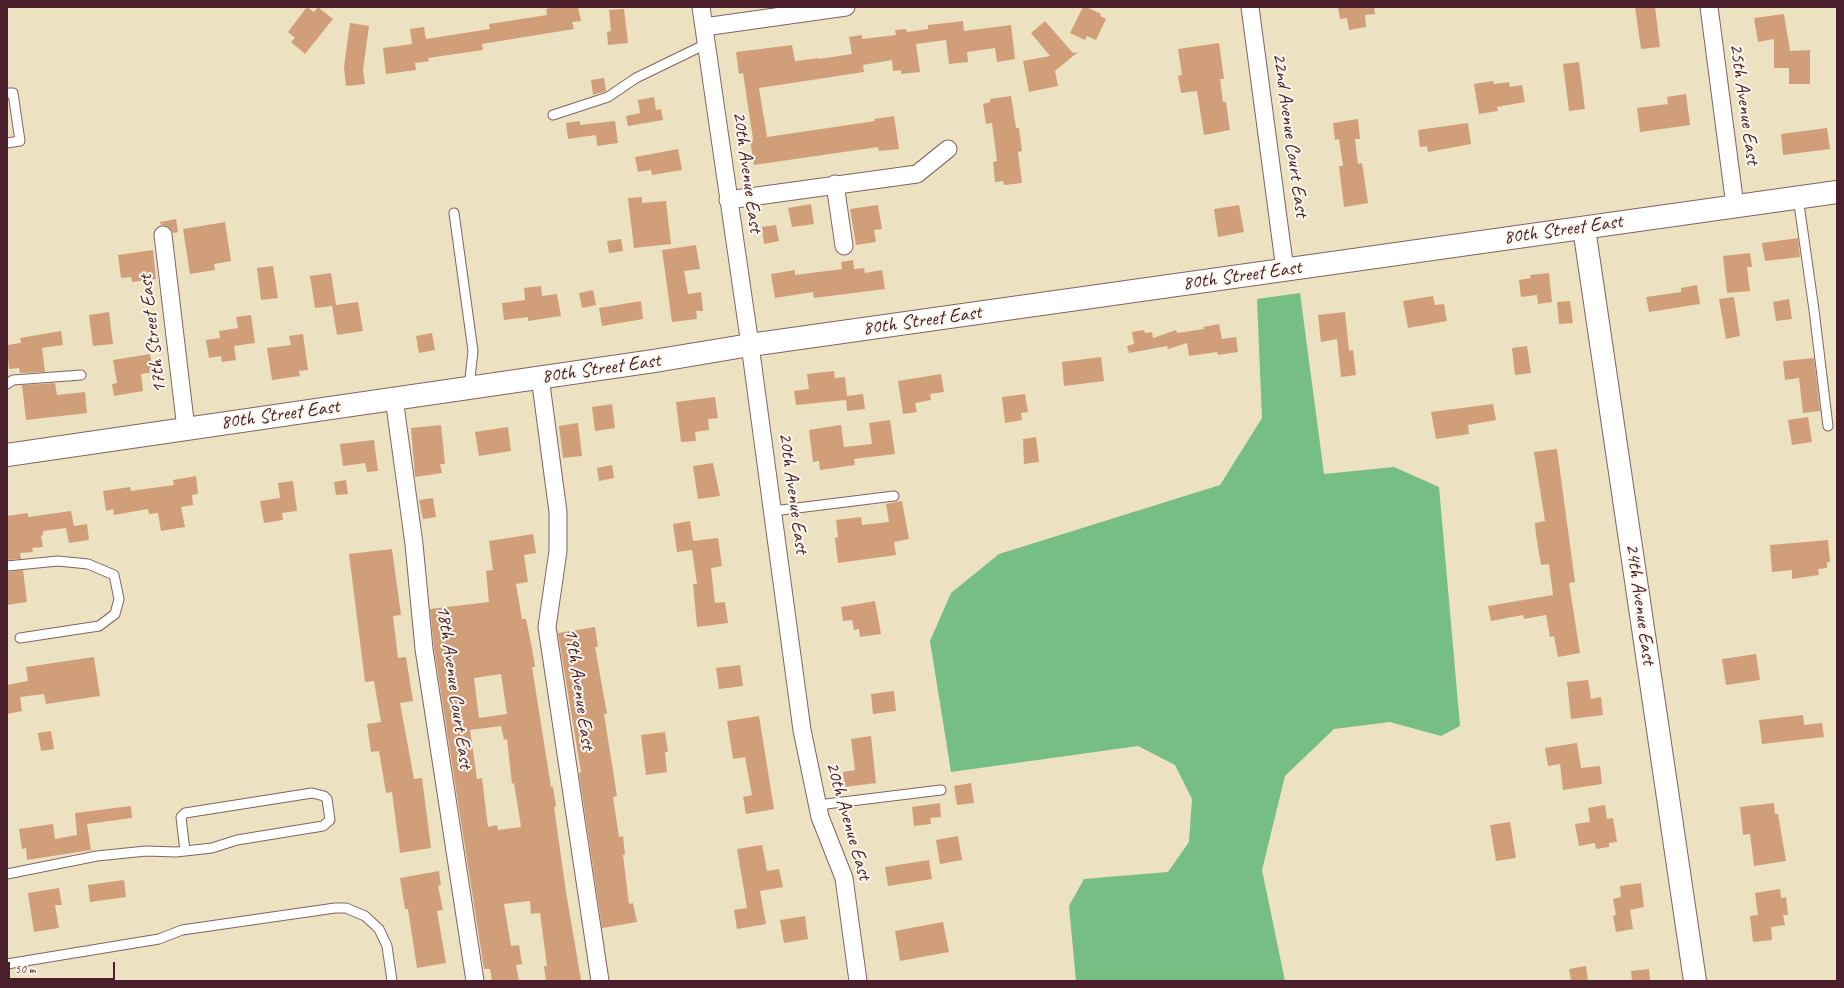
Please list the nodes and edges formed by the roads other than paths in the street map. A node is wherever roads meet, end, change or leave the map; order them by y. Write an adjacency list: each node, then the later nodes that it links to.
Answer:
1 (701, 7): 5 (street, 20th Avenue East)
2 (846, 7): 5 (street)
3 (1250, 7): 20 (street, 22nd Avenue Court East)
4 (1709, 7): 15 (street, 25th Avenue East)
5 (704, 27): 6 (street, 20th Avenue East)
6 (706, 44): 8 (lane); 14 (street, 20th Avenue East)
7 (7, 93): 9 (lane)
8 (553, 114)
9 (7, 143)
10 (948, 149): 11 (street)
11 (835, 184): 14 (street); 19 (street)
12 (1837, 192): 13 (street, 80th Street East)
13 (1798, 198): 15 (street, 80th Street East); 27 (lane)
14 (728, 200): 21 (street, 20th Avenue East)
15 (1735, 206): 17 (street, 80th Street East)
16 (454, 213): 25 (lane)
17 (1584, 228): 20 (street, 80th Street East); 43 (street, 24th Avenue East)
18 (164, 235): 28 (street, 17th Street East)
19 (844, 246)
20 (1285, 270): 21 (street, 80th Street East)
21 (750, 344): 23 (street, 80th Street East); 31 (street, 20th Avenue East)
22 (81, 375): 24 (lane)
23 (540, 377): 25 (street, 80th Street East); 41 (street, 19th Avenue East)
24 (7, 384)
25 (469, 387): 26 (street, 80th Street East)
26 (394, 398): 28 (street, 80th Street East); 40 (street, 18th Avenue Court East)
27 (1828, 426)
28 (186, 428): 29 (street, 80th Street East)
29 (7, 455)
30 (894, 496): 31 (lane)
31 (773, 511): 35 (street, 20th Avenue East)
32 (7, 566): 33 (lane)
33 (20, 638)
34 (941, 790): 35 (lane)
35 (818, 805): 42 (street, 20th Avenue East)
36 (185, 851): 36 (lane); 37 (lane)
37 (7, 874)
38 (7, 964): 39 (lane)
39 (392, 981)
40 (475, 981)
41 (600, 981)
42 (858, 981)
43 (1695, 981)

